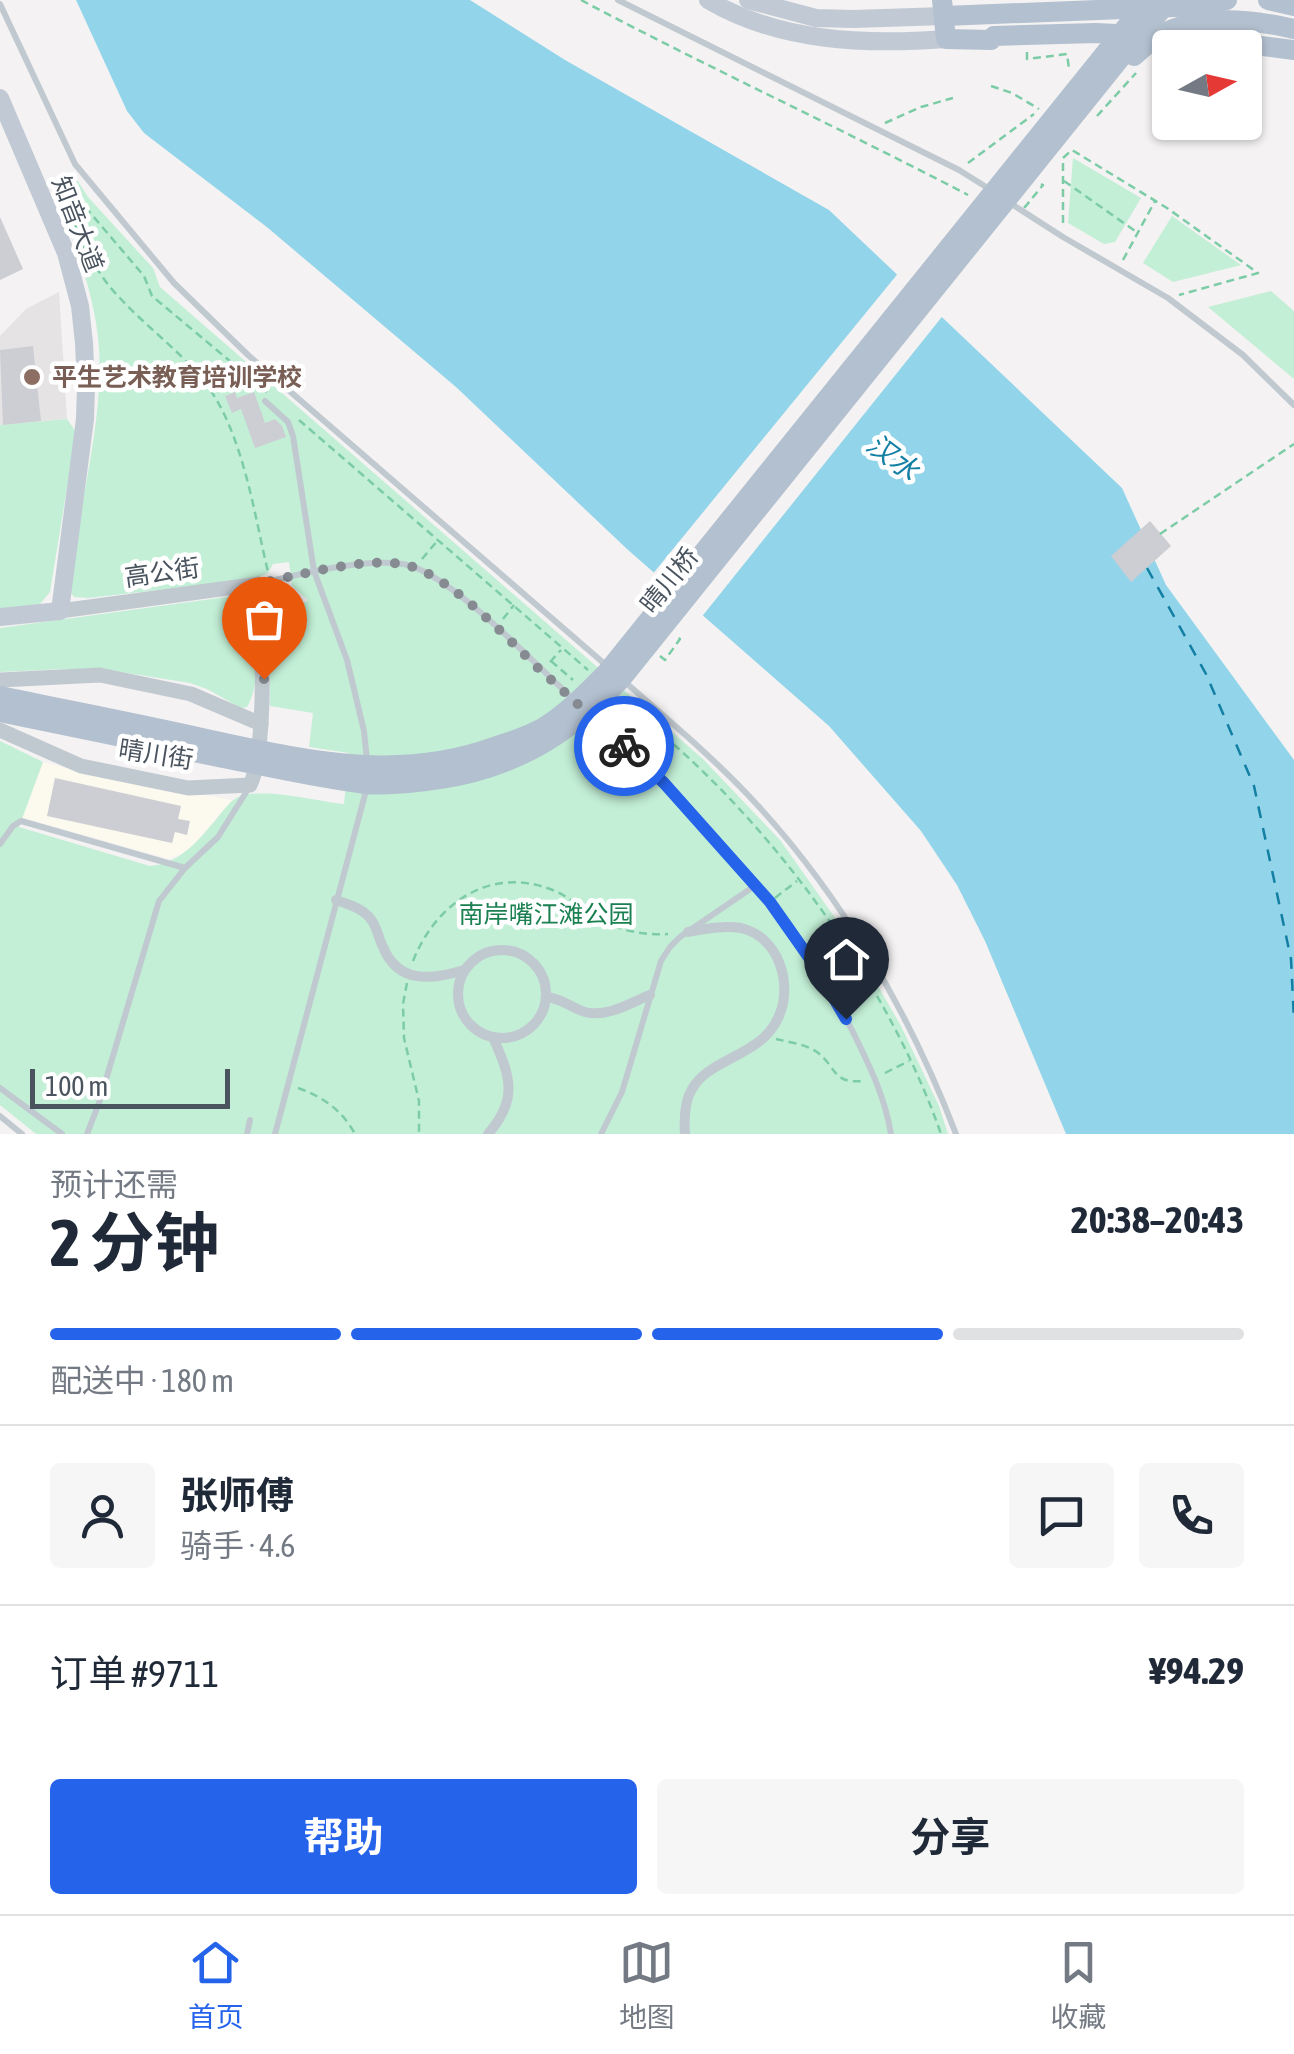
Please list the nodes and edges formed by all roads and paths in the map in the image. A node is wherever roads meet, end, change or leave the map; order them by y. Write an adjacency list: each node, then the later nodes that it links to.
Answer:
1 (581, 0): 29 (path)
2 (618, 0): 25 (lane)
3 (708, 0): 16 (main road)
4 (748, 0): 11 (main road)
5 (1226, 0): 7 (main road)
6 (1268, 0): 10 (main road)
7 (1180, 2): 12 (main road); 14 (main road); 23 (main road, 晴川桥, bridge)
8 (0, 4): 26 (lane)
9 (1138, 4): 12 (main road); 53 (main road, 晴川桥, bridge)
10 (1294, 6)
11 (943, 8): 12 (main road); 16 (main road)
12 (1103, 10)
13 (1294, 29): 23 (main road, bridge)
14 (1157, 30)
15 (1152, 36): 16 (main road)
16 (946, 39)
17 (1262, 46): 18 (main road)
18 (1294, 50)
19 (1027, 59): 20 (path)
20 (1069, 72)
21 (991, 86): 27 (path)
22 (953, 98): 25 (path)
23 (1082, 106): 55 (main road, 晴川桥, bridge)
24 (2, 108): 46 (main road, 知音大道)
25 (875, 127): 27 (lane)
26 (75, 164): 31 (path); 98 (lane)
27 (959, 170): 33 (lane)
28 (1063, 180): 30 (path); 32 (path); 33 (path)
29 (968, 195)
30 (1156, 200): 32 (path); 35 (path)
31 (80, 202): 36 (path); 44 (path)
32 (1138, 233): 34 (path)
33 (1063, 237): 34 (lane)
34 (1118, 269): 35 (lane)
35 (1168, 298): 37 (lane)
36 (268, 398): 43 (lane)
37 (1294, 405)
38 (293, 415): 41 (path)
39 (1294, 444): 40 (path)
40 (1160, 534)
41 (438, 540): 42 (path); 45 (path)
42 (428, 565)
43 (314, 572): 44 (lane, 高公街); 64 (lane, 高公街); 67 (lane)
44 (264, 582): 46 (street, 高公街); 58 (street)
45 (514, 605): 48 (path); 49 (path)
46 (60, 611): 47 (main road, 高公街)
47 (0, 618)
48 (499, 624)
49 (563, 647): 50 (path); 52 (path, bridge)
50 (591, 672)
51 (0, 680): 58 (street)
52 (578, 685)
53 (0, 696)
54 (620, 697): 57 (path)
55 (0, 712)
56 (611, 712): 57 (path, bridge)
57 (648, 722): 63 (path)
58 (260, 724): 60 (street)
59 (0, 730): 60 (street, 晴川街)
60 (250, 785): 62 (lane)
61 (0, 844): 62 (lane)
62 (185, 868): 88 (lane)
63 (799, 880): 66 (path); 69 (path)
64 (756, 885): 66 (lane, 高公街); 68 (lane)
65 (769, 887): 66 (path)
66 (774, 899): 80 (lane, 高公街)
67 (336, 900): 72 (street); 81 (lane)
68 (688, 932): 72 (path); 73 (lane); 75 (street)
69 (846, 945): 70 (path); 77 (path)
70 (822, 961)
71 (464, 970): 72 (street); 74 (street); 76 (street)
72 (409, 973): 92 (path)
73 (650, 995): 74 (street); 94 (lane)
74 (546, 997): 76 (street)
75 (765, 1036): 80 (path); 95 (street)
76 (493, 1037): 93 (street)
77 (910, 1061): 79 (path); 97 (path)
78 (880, 1064): 79 (path)
79 (884, 1074): 82 (path)
80 (876, 1078): 96 (lane, 高公街)
81 (287, 1084): 90 (lane); 91 (path)
82 (888, 1084)
83 (0, 1088): 87 (lane)
84 (0, 1116): 86 (lane)
85 (250, 1120): 89 (lane)
86 (22, 1134)
87 (62, 1134)
88 (88, 1134)
89 (247, 1134)
90 (275, 1134)
91 (355, 1134)
92 (419, 1134)
93 (488, 1134)
94 (600, 1134)
95 (686, 1134)
96 (892, 1134)
97 (941, 1134)
98 (956, 1134)

